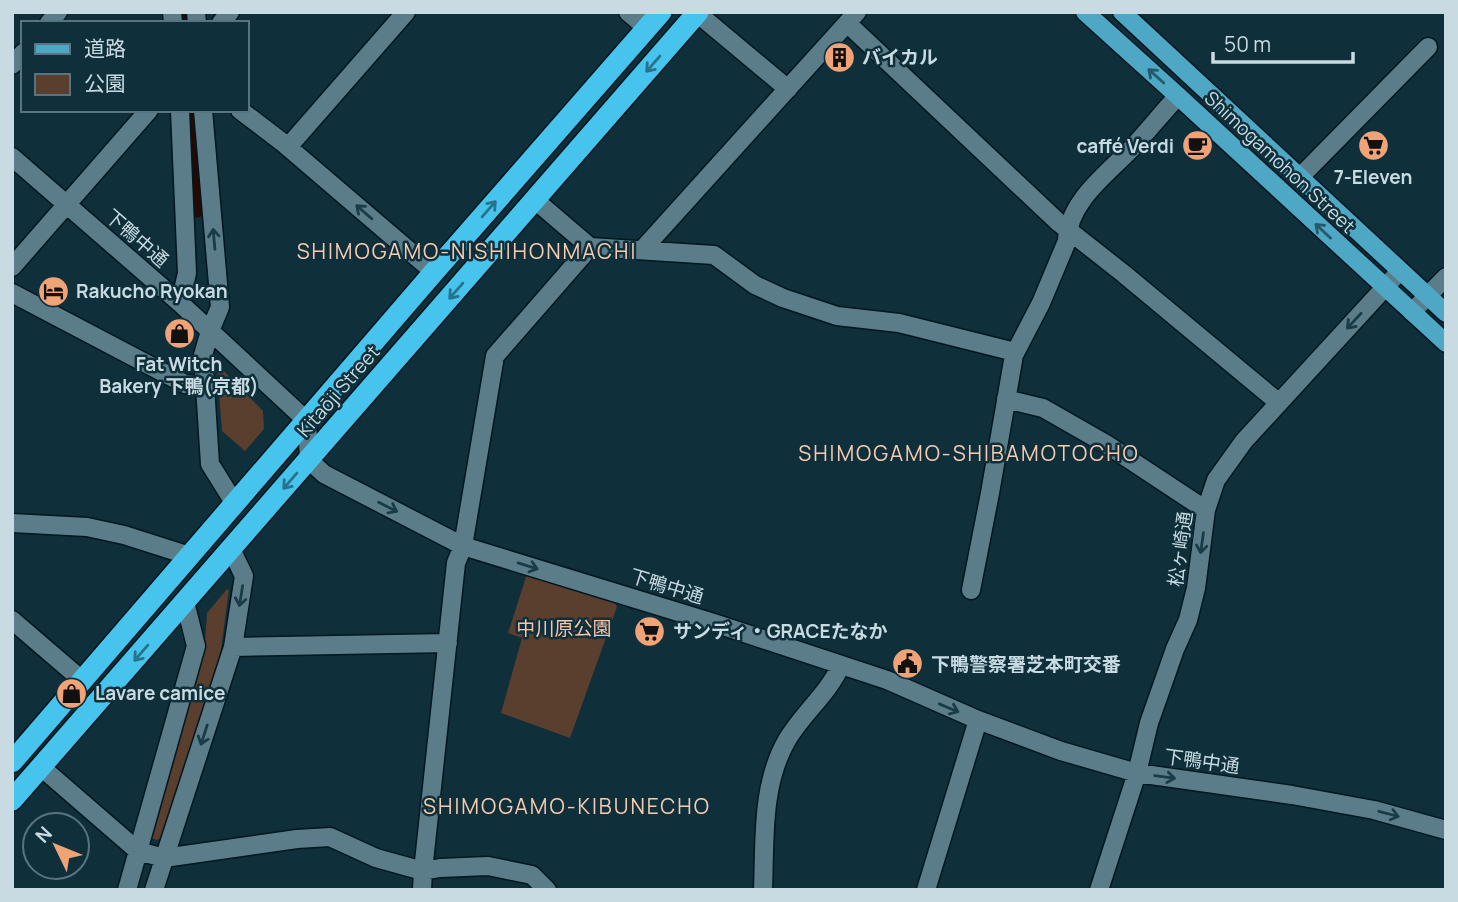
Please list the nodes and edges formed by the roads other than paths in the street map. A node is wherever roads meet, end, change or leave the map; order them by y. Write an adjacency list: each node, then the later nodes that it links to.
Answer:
1 (406, 12): 15 (street)
2 (628, 12): 7 (street)
3 (1085, 12): 10 (main road, Shimogamohon Street, one-way to 3)
4 (1122, 12): 17 (main road, Shimogamohon Street)
5 (698, 13): 9 (street); 18 (highway, Kitaōji Street, one-way to 18)
6 (852, 18): 9 (street); 20 (street)
7 (654, 20): 25 (highway, Kitaōji Street, one-way to 7)
8 (1428, 47): 17 (street)
9 (788, 89): 22 (street)
10 (1178, 96): 20 (street); 27 (main road, Shimogamohon Street, one-way to 10)
11 (147, 112): 19 (street)
12 (180, 112): 30 (street)
13 (203, 112): 33 (street, one-way to 13)
14 (243, 112): 15 (street)
15 (288, 148): 25 (street, one-way to 15)
16 (12, 157): 19 (street, 下鴨中通)
17 (1300, 177): 24 (main road, Shimogamohon Street)
18 (535, 200): 21 (street); 40 (highway, Kitaōji Street, one-way to 40)
19 (67, 205): 23 (street); 30 (street, 下鴨中通)
20 (1067, 230): 35 (street); 38 (street)
21 (590, 247): 22 (street); 44 (street)
22 (642, 250): 35 (street)
23 (12, 267)
24 (1400, 271): 27 (street, 松ヶ崎通); 29 (main road, Shimogamohon Street)
25 (434, 272): 39 (highway, Kitaōji Street)
26 (1446, 277): 29 (street)
27 (1385, 288): 31 (main road, Shimogamohon Street); 38 (street, 松ヶ崎通, one-way to 38)
28 (12, 293): 36 (street)
29 (1427, 296): 31 (street); 32 (main road, Shimogamohon Street)
30 (180, 303): 33 (street, 下鴨中通)
31 (1412, 312): 34 (main road, Shimogamohon Street)
32 (1446, 313)
33 (210, 331): 36 (street); 39 (street, 下鴨中通)
34 (1446, 343)
35 (1015, 352): 37 (street)
36 (205, 386): 41 (street)
37 (1006, 399): 42 (street); 47 (street)
38 (1278, 402): 42 (street, 松ヶ崎通)
39 (307, 421): 40 (street); 41 (highway, Kitaōji Street)
40 (309, 460): 44 (street, 下鴨中通, one-way to 44); 45 (highway, Kitaōji Street, one-way to 45)
41 (235, 504): 46 (highway, Kitaōji Street)
42 (1206, 510): 57 (street, 松ヶ崎通, one-way to 57)
43 (12, 523): 46 (street)
44 (463, 545): 50 (street); 52 (street, 下鴨中通, one-way to 52)
45 (231, 549): 48 (highway, Kitaōji Street); 51 (street, one-way to 51)
46 (190, 556): 53 (highway, Kitaōji Street)
47 (971, 590)
48 (185, 602): 56 (highway, Kitaōji Street, one-way to 56); 60 (street)
49 (12, 620): 53 (street)
50 (448, 642): 51 (street); 62 (street)
51 (233, 647): 61 (street, one-way to 61)
52 (841, 665): 54 (street, 下鴨中通, one-way to 54); 67 (street)
53 (83, 681): 55 (highway, Kitaōji Street)
54 (978, 720): 57 (street, 下鴨中通); 68 (street)
55 (12, 762)
56 (41, 767): 58 (highway, Kitaōji Street); 60 (street)
57 (1137, 773): 59 (street, 下鴨中通, one-way to 59); 69 (street, 松ヶ崎通)
58 (12, 800)
59 (1446, 830)
60 (138, 850): 61 (street); 63 (street)
61 (164, 858): 62 (street); 64 (street)
62 (423, 871): 65 (street); 66 (street)
63 (127, 890)
64 (154, 890)
65 (422, 890)
66 (547, 890)
67 (763, 890)
68 (926, 890)
69 (1099, 890)

